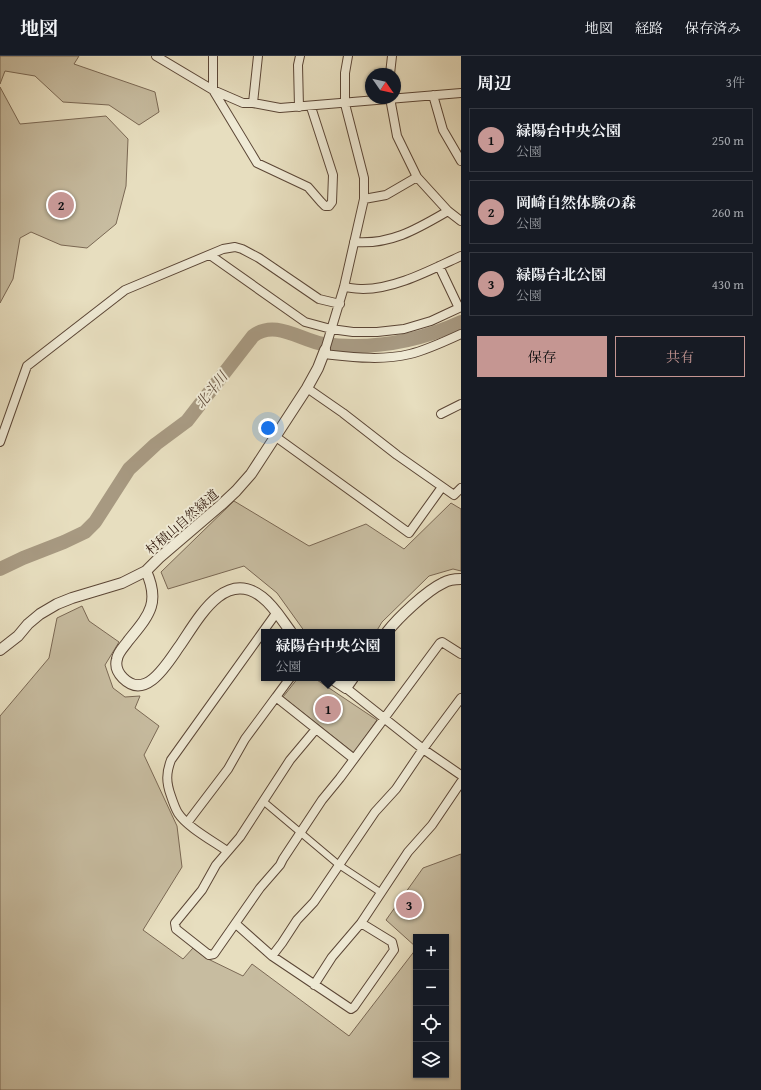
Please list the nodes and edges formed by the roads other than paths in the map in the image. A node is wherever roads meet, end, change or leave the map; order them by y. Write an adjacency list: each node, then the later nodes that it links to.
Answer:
1 (156, 56): 7 (street)
2 (213, 56): 9 (street)
3 (258, 56): 14 (street)
4 (300, 56): 17 (street)
5 (348, 56): 15 (street)
6 (392, 56): 8 (street)
7 (169, 60): 9 (street)
8 (391, 68)
9 (213, 90): 14 (street); 18 (street)
10 (461, 93): 11 (street)
11 (433, 95): 12 (street); 19 (street)
12 (401, 98)
13 (365, 102): 15 (street)
14 (254, 103): 17 (street)
15 (345, 104): 18 (street); 21 (street)
16 (391, 104): 20 (street)
17 (299, 107): 18 (street)
18 (311, 107)
19 (461, 161)
20 (417, 177): 21 (street); 22 (street)
21 (364, 199): 24 (street)
22 (448, 211): 23 (street); 24 (street)
23 (461, 221)
24 (354, 242): 28 (street)
25 (210, 255): 29 (street); 31 (street); 38 (street)
26 (461, 256): 27 (street)
27 (439, 266): 28 (street); 30 (street)
28 (344, 287): 29 (street)
29 (340, 304): 31 (street)
30 (460, 308): 31 (street)
31 (330, 331): 33 (street)
32 (461, 334): 33 (street)
33 (325, 352): 34 (street, 村積山自然緑道)
34 (307, 388): 37 (street, 村積山自然緑道); 39 (street)
35 (461, 404): 36 (street)
36 (441, 414)
37 (276, 437): 39 (street); 41 (street, 村積山自然緑道)
38 (0, 442)
39 (442, 487): 40 (street)
40 (461, 488)
41 (146, 571): 43 (street); 48 (street, 村積山自然緑道)
42 (461, 579): 46 (street)
43 (277, 612): 44 (street); 45 (street)
44 (265, 629)
45 (289, 629)
46 (390, 629)
47 (261, 634): 63 (street)
48 (0, 650)
49 (461, 654): 56 (street)
50 (288, 681): 54 (street)
51 (336, 681): 53 (street)
52 (351, 681): 53 (street)
53 (346, 688): 56 (street)
54 (276, 696): 57 (street); 63 (street)
55 (461, 698): 58 (street)
56 (384, 718): 58 (street); 59 (street)
57 (316, 729): 59 (street); 62 (street)
58 (423, 749): 60 (street); 66 (street)
59 (354, 759): 64 (street)
60 (461, 774)
61 (461, 782): 67 (street)
62 (263, 801): 64 (street); 65 (street)
63 (187, 823): 65 (street)
64 (301, 833): 66 (street); 69 (street)
65 (227, 851): 69 (street)
66 (339, 865): 67 (street); 70 (street)
67 (380, 892): 68 (street)
68 (361, 923): 71 (street); 71 (street)
69 (236, 924): 70 (street)
70 (272, 956): 71 (street)
71 (314, 985)

